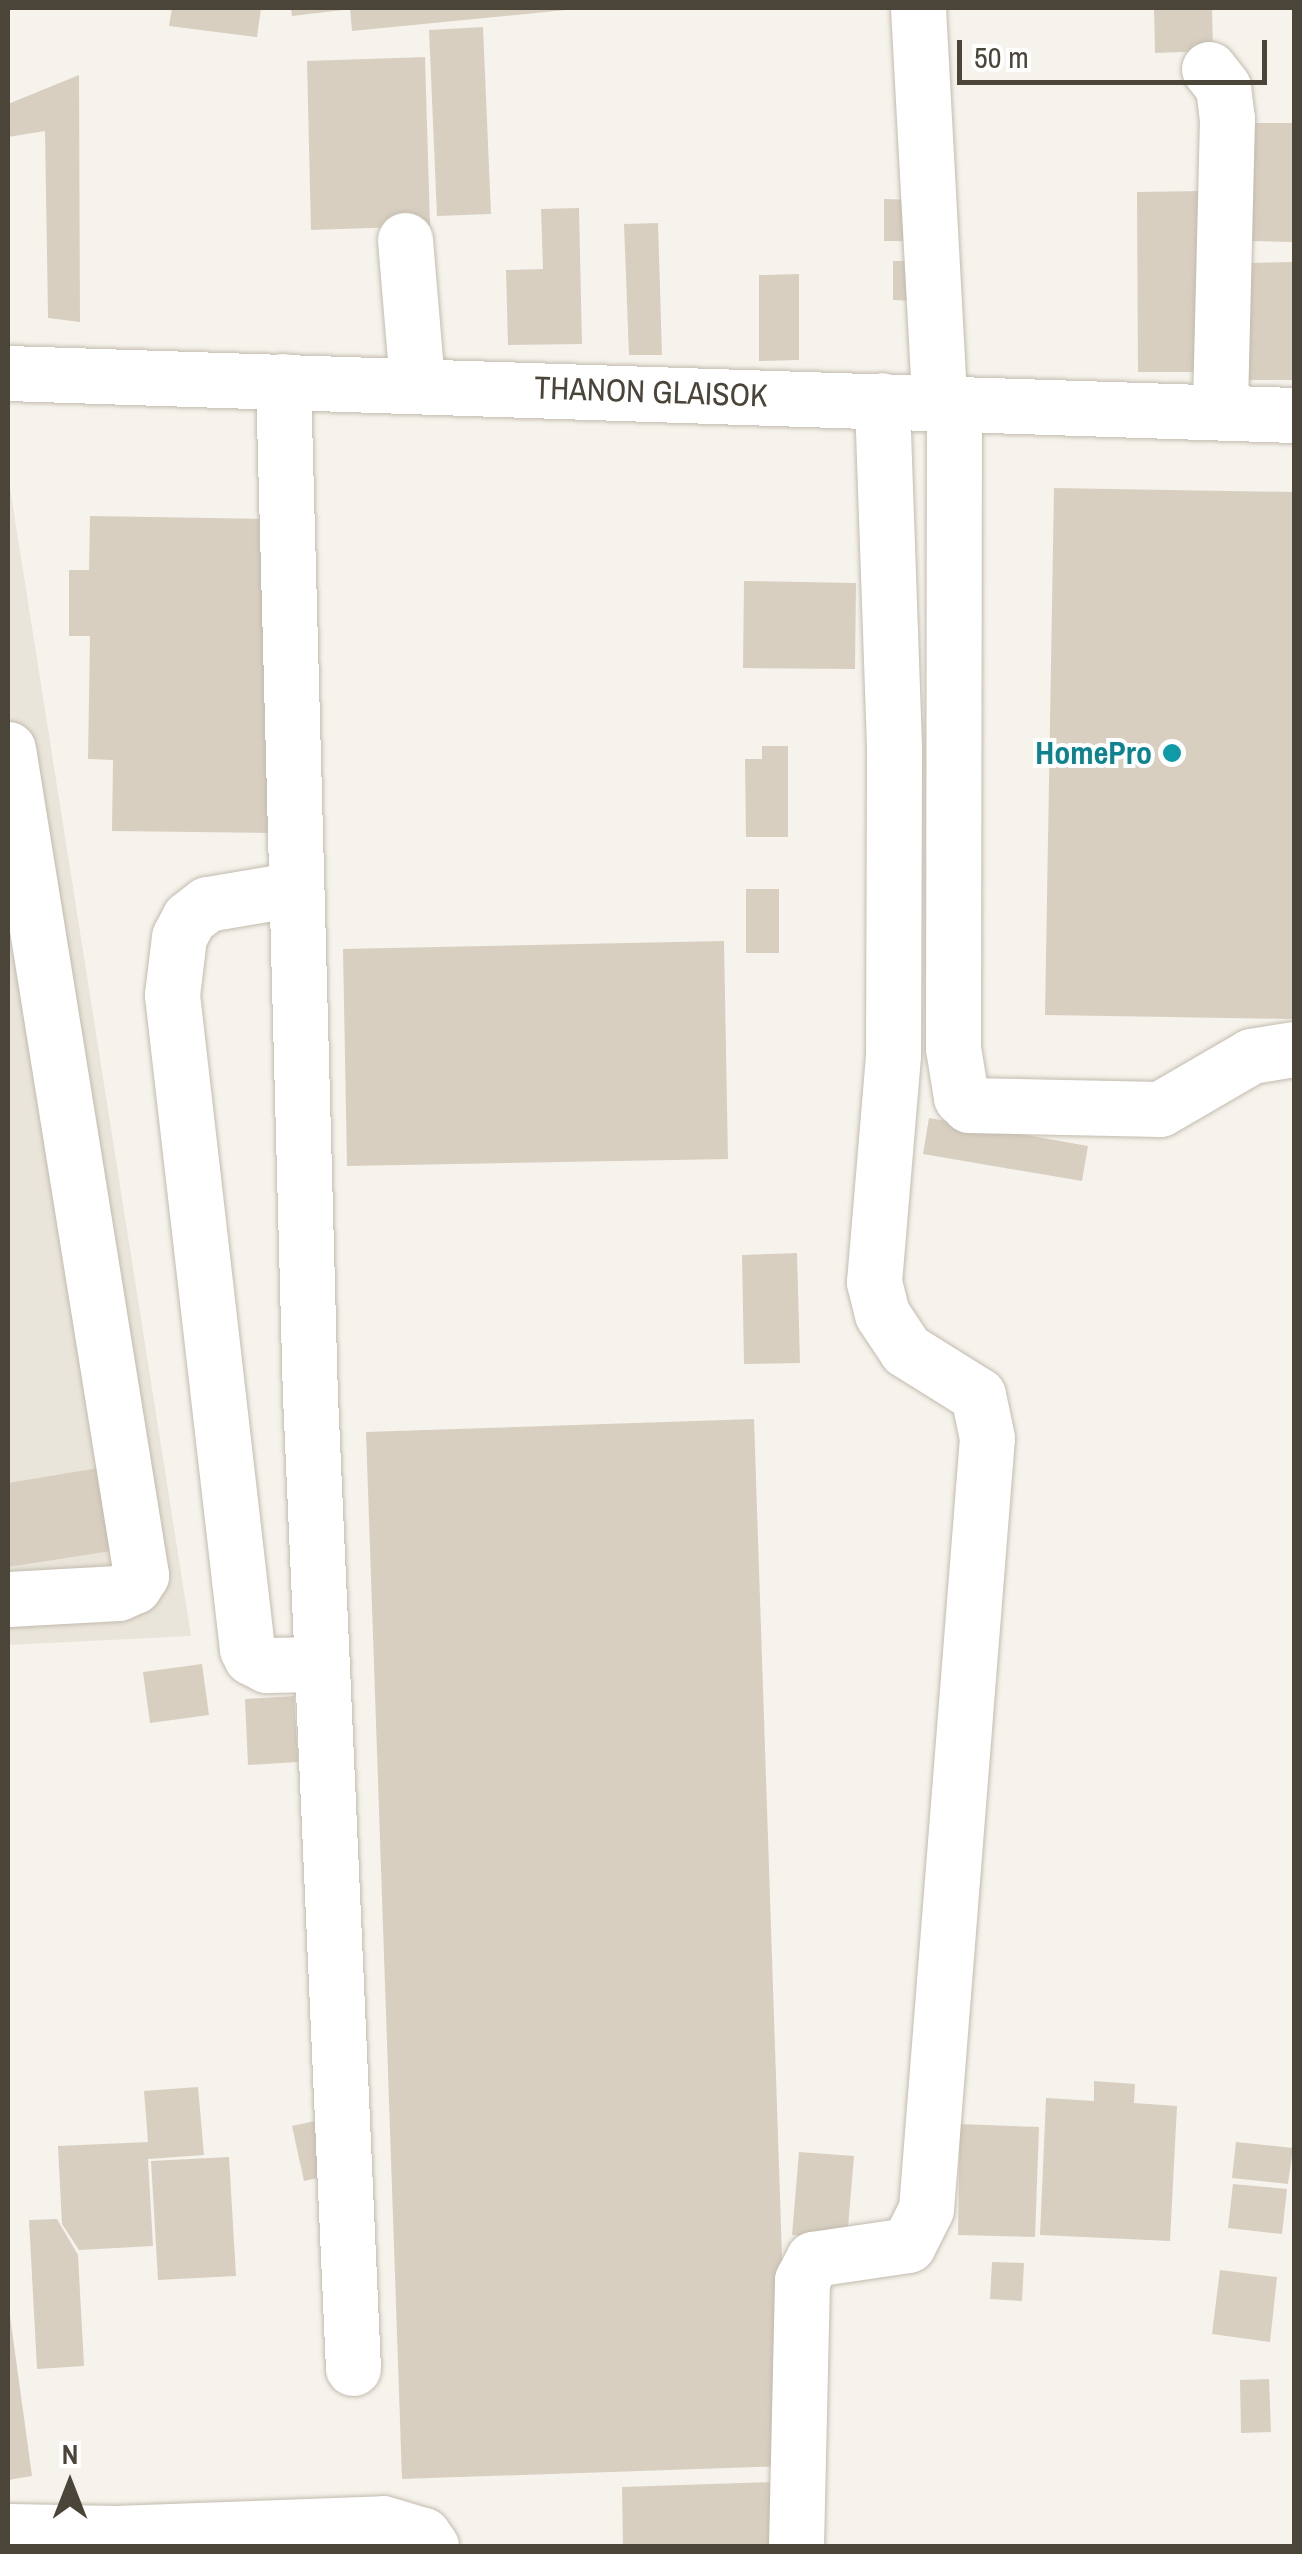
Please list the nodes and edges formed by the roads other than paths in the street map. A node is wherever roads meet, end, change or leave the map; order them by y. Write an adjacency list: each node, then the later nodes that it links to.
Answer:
1 (918, 8): 8 (street)
2 (1210, 69): 9 (street)
3 (406, 240): 6 (street)
4 (8, 374): 5 (street, THANON GLAISOK)
5 (283, 382): 6 (street, THANON GLAISOK); 12 (street)
6 (417, 384): 7 (street, THANON GLAISOK)
7 (882, 400): 8 (street, THANON GLAISOK); 19 (street)
8 (947, 402): 9 (street, THANON GLAISOK); 13 (street)
9 (1220, 412): 10 (street, THANON GLAISOK)
10 (1294, 415)
11 (8, 749): 14 (street)
12 (296, 889): 15 (street); 15 (street)
13 (1294, 1049)
14 (8, 1599)
15 (322, 1664): 16 (street)
16 (353, 2368)
17 (8, 2531): 18 (street)
18 (431, 2546)
19 (796, 2546)

